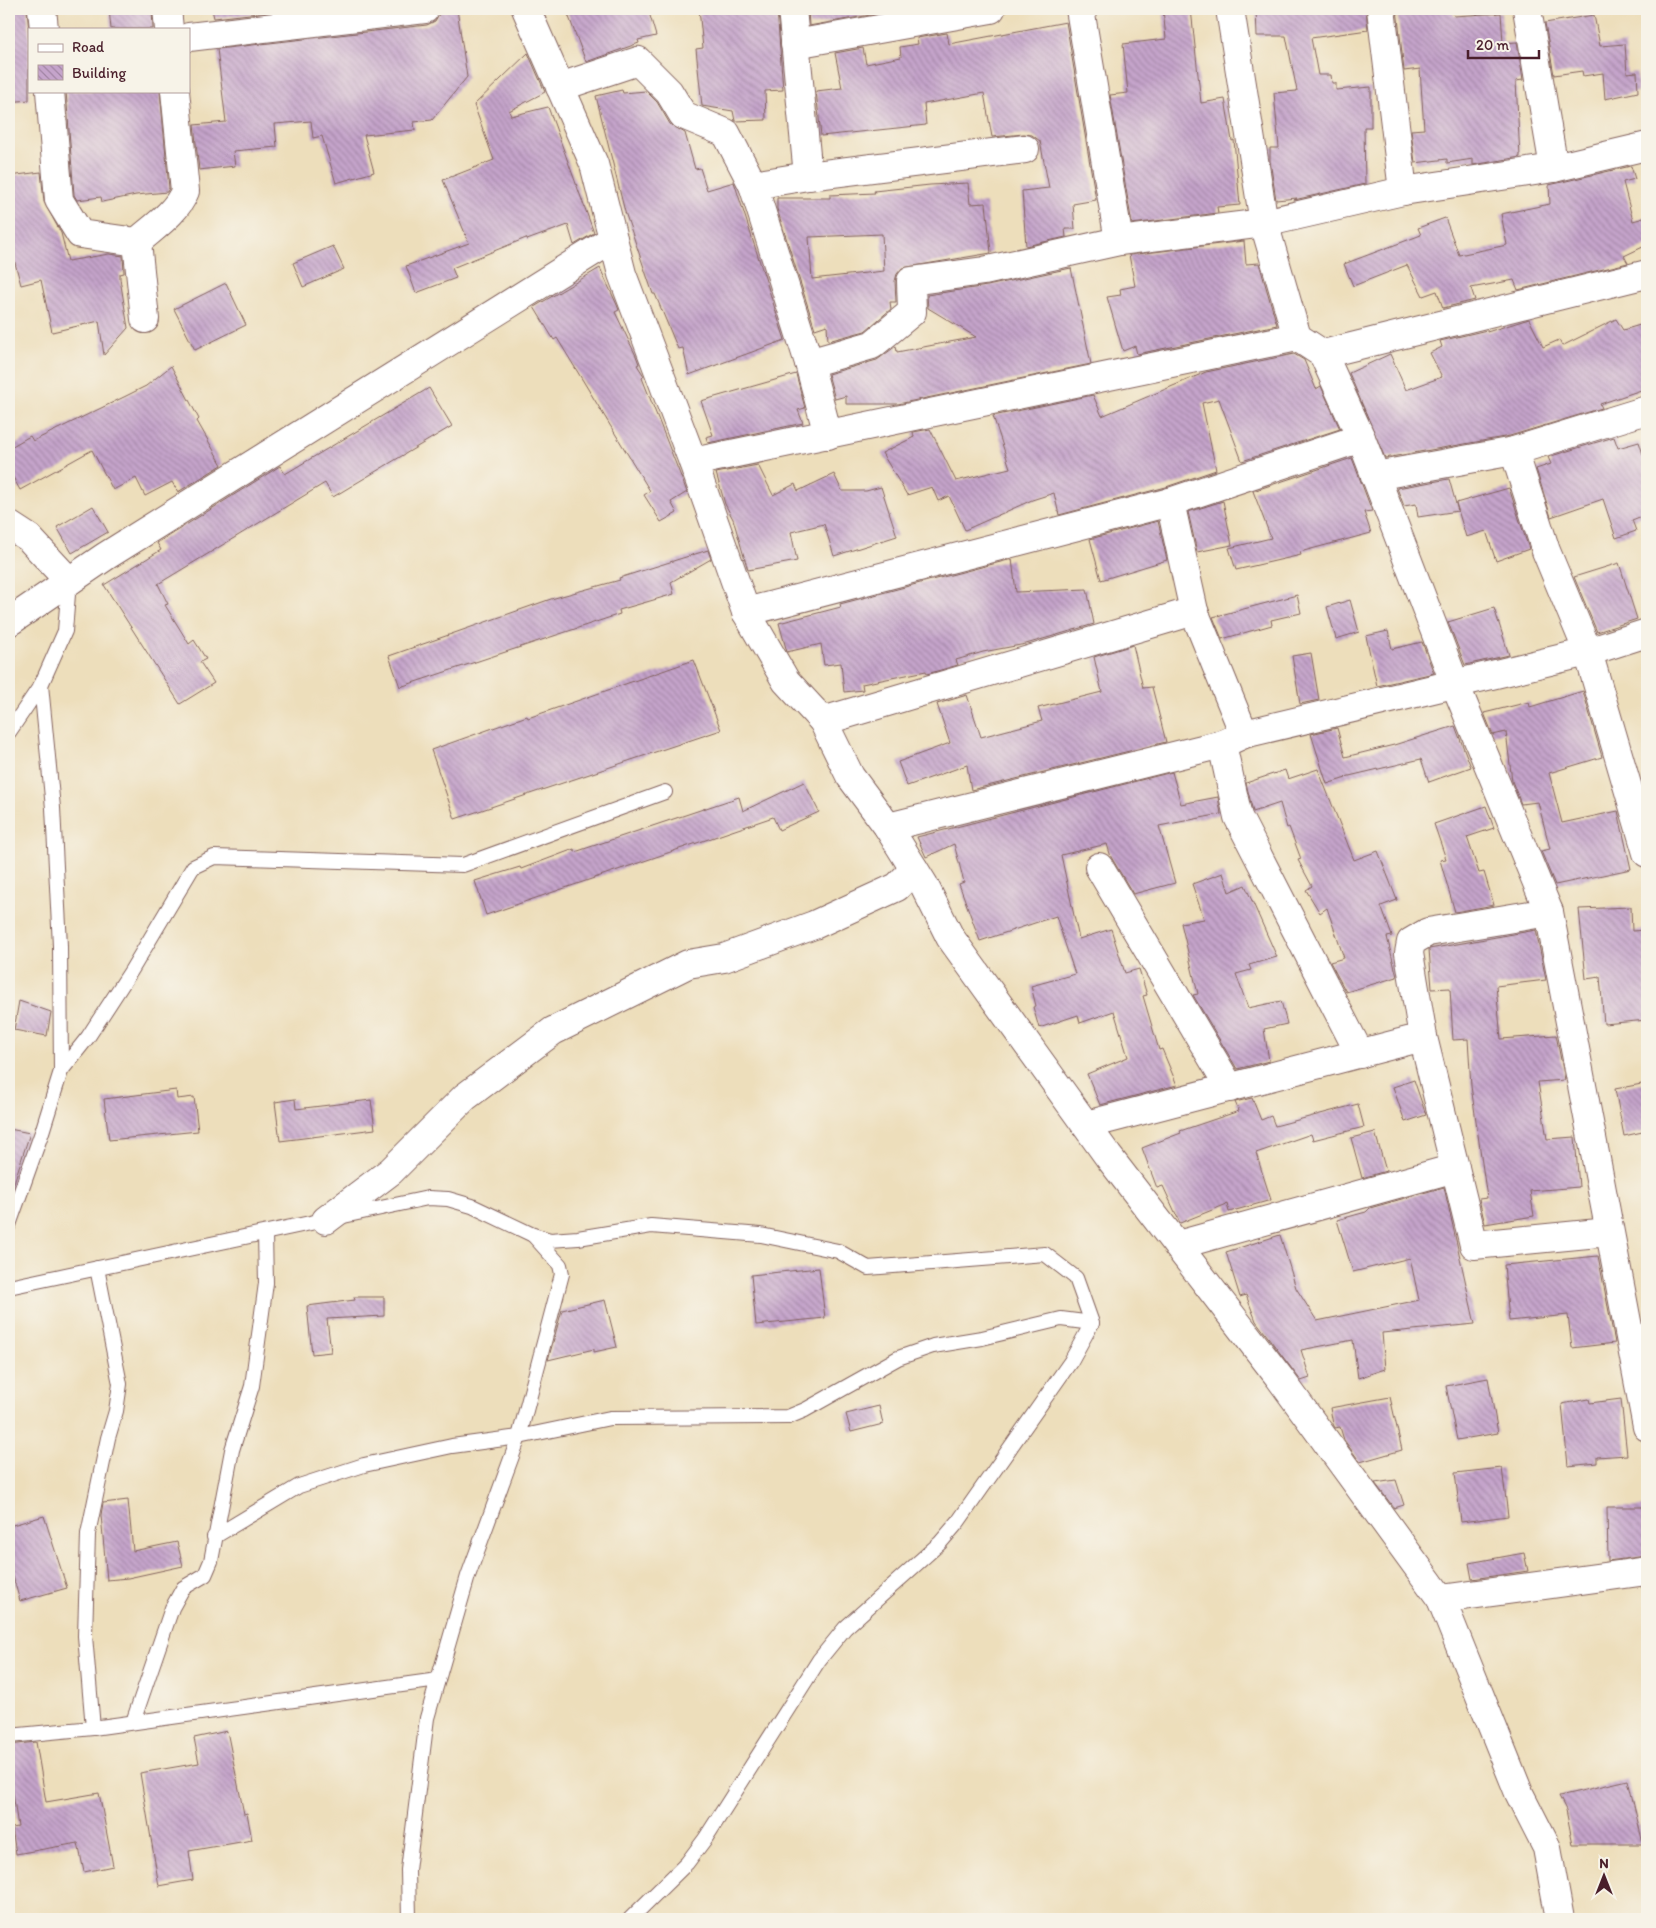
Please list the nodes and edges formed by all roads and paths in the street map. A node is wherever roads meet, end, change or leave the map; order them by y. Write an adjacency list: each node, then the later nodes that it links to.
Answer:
1 (42, 9): 11 (street)
2 (167, 9): 12 (street)
3 (425, 9): 13 (street)
4 (792, 9): 14 (street)
5 (991, 9): 14 (street)
6 (1080, 9): 26 (street)
7 (1230, 9): 24 (street)
8 (1381, 9): 23 (street)
9 (1527, 9): 20 (street)
10 (530, 19): 15 (street)
11 (44, 28)
12 (169, 28)
13 (190, 37)
14 (795, 44): 21 (street)
15 (560, 87): 22 (street); 25 (street)
16 (50, 92): 27 (street)
17 (175, 92): 27 (street)
18 (1647, 146): 20 (street)
19 (1025, 149): 21 (street)
20 (1554, 168): 23 (street)
21 (808, 176): 22 (street)
22 (753, 185): 32 (street)
23 (1403, 191): 24 (street)
24 (1264, 223): 26 (street); 30 (street)
25 (613, 239): 37 (street); 41 (street)
26 (1119, 241): 32 (street)
27 (137, 242): 29 (street)
28 (1647, 274): 31 (street)
29 (145, 319)
30 (1297, 337): 31 (street); 34 (street)
31 (1324, 354): 35 (street)
32 (809, 362): 34 (street)
33 (1647, 410): 36 (street)
34 (828, 435): 37 (street)
35 (1361, 438): 38 (street); 39 (street)
36 (1514, 451): 38 (street); 46 (street)
37 (693, 462): 43 (street)
38 (1375, 476): 47 (street)
39 (1170, 502): 42 (street); 43 (street)
40 (9, 525): 41 (street)
41 (69, 581): 44 (street); 48 (lane)
42 (1194, 611): 49 (street); 51 (street)
43 (746, 612): 49 (street)
44 (9, 622)
45 (1647, 633): 46 (street)
46 (1588, 652): 47 (street); 54 (street)
47 (1455, 684): 51 (street); 57 (street)
48 (41, 685): 50 (lane); 60 (lane)
49 (823, 721): 53 (street)
50 (9, 732)
51 (1233, 739): 53 (street); 59 (street)
52 (665, 792): 60 (lane)
53 (888, 827): 56 (street)
54 (1647, 853)
55 (1099, 867): 61 (street)
56 (914, 869): 62 (street); 64 (street)
57 (1549, 912): 58 (street); 66 (street)
58 (1423, 1037): 59 (street); 63 (street)
59 (1360, 1054): 61 (street)
60 (61, 1070): 65 (lane)
61 (1230, 1088): 62 (street)
62 (1086, 1125): 69 (street)
63 (1455, 1168): 66 (street); 69 (street)
64 (326, 1220): 67 (lane); 68 (lane)
65 (9, 1225)
66 (1609, 1232): 73 (street)
67 (265, 1233): 70 (lane); 75 (lane)
68 (533, 1234): 72 (lane); 74 (lane)
69 (1178, 1245): 77 (street)
70 (97, 1268): 71 (lane); 80 (lane)
71 (9, 1287)
72 (1092, 1323): 74 (lane); 83 (lane)
73 (1647, 1427)
74 (519, 1437): 75 (lane); 78 (lane)
75 (214, 1536): 79 (lane)
76 (1647, 1571): 77 (street)
77 (1441, 1599): 84 (street)
78 (438, 1680): 79 (lane); 82 (lane)
79 (133, 1722): 80 (lane)
80 (93, 1728): 81 (lane)
81 (9, 1736)
82 (409, 1919)
83 (630, 1919)
84 (1560, 1919)

